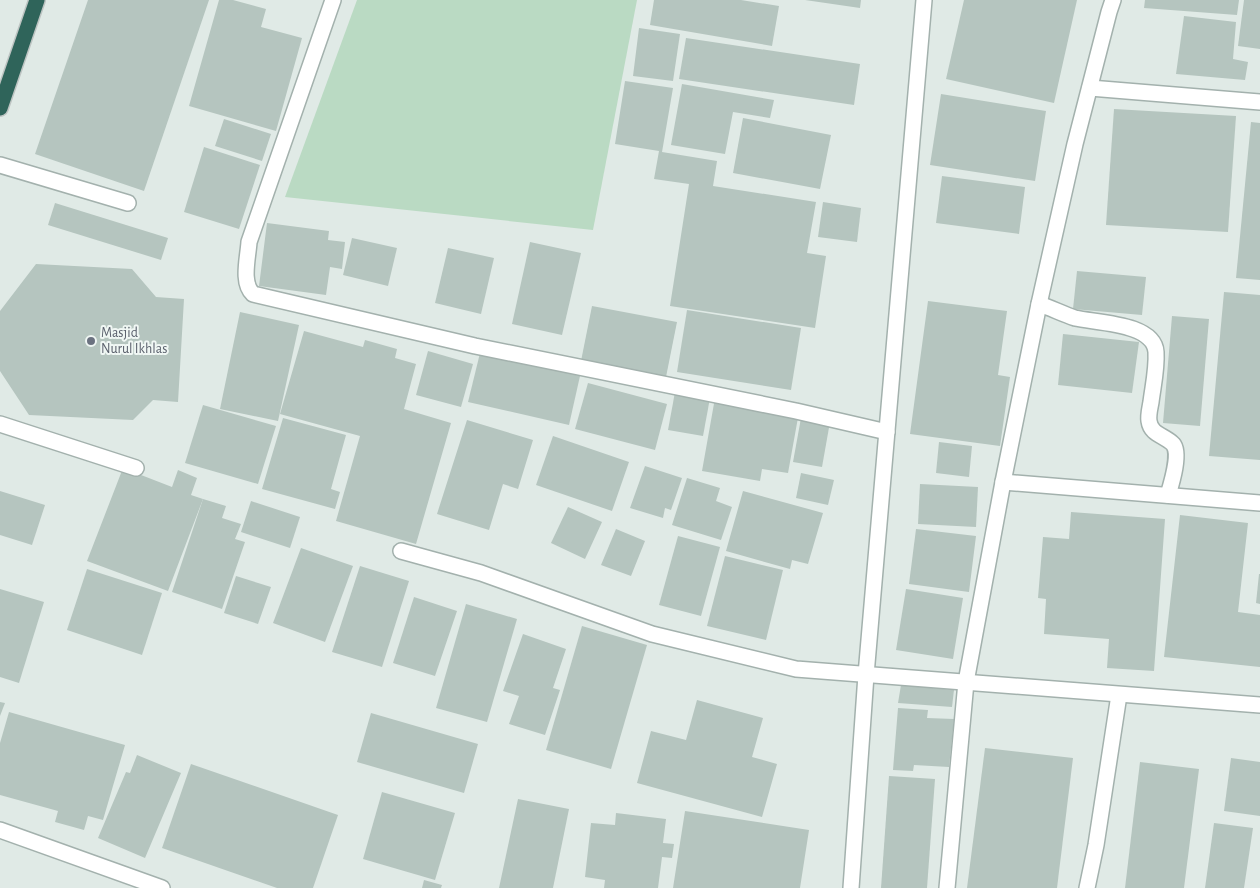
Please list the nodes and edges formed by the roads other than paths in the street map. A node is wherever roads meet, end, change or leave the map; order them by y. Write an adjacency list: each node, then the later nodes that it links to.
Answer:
1 (37, 0): 7 (highway)
2 (334, 0): 12 (street)
3 (924, 0): 12 (street)
4 (1114, 0): 5 (street)
5 (1090, 88): 6 (street); 10 (street)
6 (1260, 102)
7 (0, 108)
8 (0, 165): 9 (street)
9 (128, 203)
10 (1039, 304): 14 (street); 15 (street)
11 (0, 424): 13 (street)
12 (887, 432): 18 (street)
13 (136, 468)
14 (1003, 482): 15 (street); 19 (street)
15 (1168, 495): 16 (street)
16 (1260, 503)
17 (400, 551): 18 (street)
18 (866, 675): 19 (street); 24 (street)
19 (966, 682): 20 (street); 25 (street)
20 (1119, 695): 21 (street); 26 (street)
21 (1260, 705)
22 (0, 830): 23 (street)
23 (162, 888)
24 (851, 888)
25 (947, 888)
26 (1086, 888)

